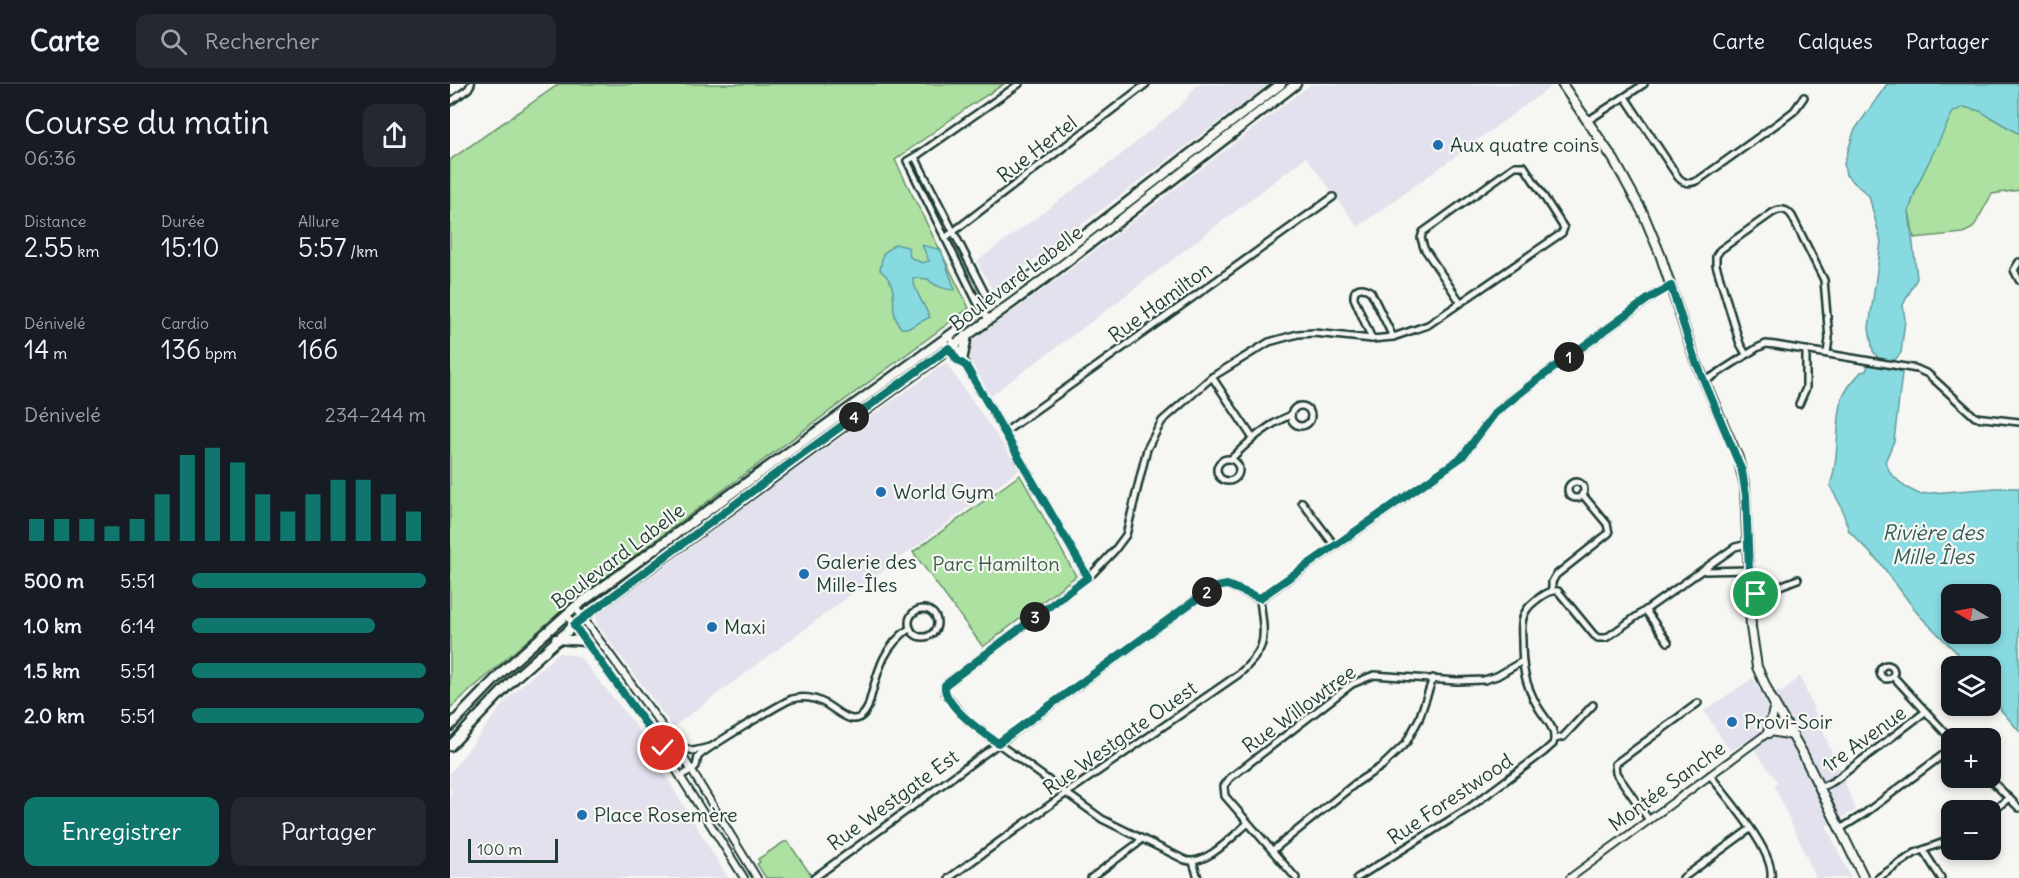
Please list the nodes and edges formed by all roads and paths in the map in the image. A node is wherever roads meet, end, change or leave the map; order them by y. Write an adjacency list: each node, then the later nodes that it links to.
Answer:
1 (471, 84): 10 (street)
2 (1019, 84): 12 (street)
3 (1146, 84): 14 (street, Rue Hertel)
4 (1281, 84): 20 (main road, Boulevard Labelle)
5 (1296, 84): 22 (main road, Boulevard Labelle)
6 (1562, 84): 11 (main road)
7 (1644, 84): 8 (street)
8 (1625, 97): 9 (street); 11 (street)
9 (1804, 97)
10 (450, 102)
11 (1589, 120): 18 (main road)
12 (915, 157): 14 (street); 15 (street)
13 (1333, 197): 39 (street, Rue Hamilton)
14 (953, 233): 15 (street, Rue Hertel); 20 (street)
15 (945, 237): 21 (street)
16 (2019, 262): 17 (street)
17 (2019, 280)
18 (1671, 286): 35 (main road); 45 (street)
19 (1461, 303): 19 (street); 25 (street)
20 (991, 305): 21 (main road, Boulevard Labelle); 22 (street)
21 (983, 311): 23 (street); 26 (main road, Boulevard Labelle)
22 (997, 314): 23 (main road, Boulevard Labelle)
23 (988, 319): 24 (main road, Boulevard Labelle)
24 (966, 335): 28 (main road, Boulevard Labelle); 32 (main road)
25 (1393, 337): 27 (street); 27 (street)
26 (946, 338): 28 (street); 53 (main road, Boulevard Labelle)
27 (1372, 339): 34 (street)
28 (952, 346): 32 (street); 33 (street); 56 (main road, Boulevard Labelle)
29 (1806, 350): 30 (street); 31 (street); 36 (street)
30 (1827, 353): 31 (street); 38 (street)
31 (1746, 354): 35 (street)
32 (963, 356): 33 (street)
33 (966, 366): 39 (street)
34 (1212, 377): 40 (street); 48 (street)
35 (1704, 381): 44 (main road)
36 (1799, 404)
37 (1292, 415): 40 (street)
38 (2019, 422)
39 (1005, 432): 48 (street)
40 (1252, 437): 41 (street)
41 (1231, 459): 41 (street)
42 (1582, 494): 50 (street)
43 (1302, 502): 45 (street)
44 (1748, 544): 46 (main road); 47 (street)
45 (1335, 546): 52 (street)
46 (1749, 570): 47 (street); 51 (main road)
47 (1703, 571): 54 (street)
48 (1088, 577): 75 (street)
49 (1798, 579): 51 (street)
50 (1552, 590): 54 (street); 62 (street)
51 (1750, 595): 67 (main road)
52 (1260, 598): 75 (street, Rue Westgate Est); 87 (street, Rue Westgate Ouest)
53 (575, 607): 55 (main road, Boulevard Labelle); 56 (street)
54 (1646, 611): 61 (street)
55 (566, 615): 57 (street); 70 (main road, Boulevard Labelle)
56 (583, 617): 57 (main road, Boulevard Labelle); 77 (street)
57 (574, 625): 59 (main road, Boulevard Labelle); 60 (street)
58 (910, 628): 58 (street); 78 (street)
59 (556, 639): 60 (main road); 76 (main road, Boulevard Labelle)
60 (585, 641): 84 (street)
61 (1668, 642)
62 (1521, 662): 64 (street, Rue Willowtree); 74 (street)
63 (1893, 676): 68 (street)
64 (1433, 678): 92 (street, Rue Willowtree); 97 (street)
65 (1698, 703): 91 (street)
66 (1593, 705): 74 (street, Rue Forestwood)
67 (1775, 705): 69 (main road); 72 (main road)
68 (1925, 712): 71 (street); 85 (street, 1re Avenue)
69 (1784, 722): 72 (street, Montée Sanche); 73 (main road)
70 (450, 726)
71 (1941, 729)
72 (1769, 732): 73 (main road); 83 (street, Montée Sanche)
73 (1793, 735): 85 (main road)
74 (1554, 739): 107 (street, Rue Forestwood)
75 (998, 743): 87 (street); 102 (street, Rue Westgate Est)
76 (450, 746)
77 (676, 746): 79 (street); 82 (street)
78 (711, 747): 79 (street); 81 (street)
79 (693, 751): 81 (street)
80 (1941, 756): 94 (street)
81 (698, 759): 82 (street)
82 (691, 770): 84 (street); 101 (street)
83 (1710, 775): 91 (street, Montée Sanche); 93 (street)
84 (681, 776): 100 (street)
85 (1820, 788): 94 (main road)
86 (1999, 788): 88 (street)
87 (1067, 793): 95 (street); 103 (street, Rue Westgate Ouest)
88 (2009, 798): 89 (street); 90 (street)
89 (2001, 804)
90 (2019, 808)
91 (1648, 820): 108 (street, Montée Sanche)
92 (1248, 823): 97 (street, Rue Willowtree); 99 (street)
93 (1750, 829): 109 (street); 110 (street)
94 (1840, 829): 111 (main road)
95 (1141, 839): 99 (street); 104 (street)
96 (1941, 843): 98 (street)
97 (1273, 850): 106 (street, Rue Willowtree)
98 (1923, 850): 112 (street); 113 (street)
99 (1193, 862): 105 (street)
100 (744, 878)
101 (757, 878)
102 (813, 878)
103 (949, 878)
104 (1091, 878)
105 (1198, 878)
106 (1296, 878)
107 (1357, 878)
108 (1570, 878)
109 (1683, 878)
110 (1771, 878)
111 (1863, 878)
112 (1878, 878)
113 (1941, 878)

